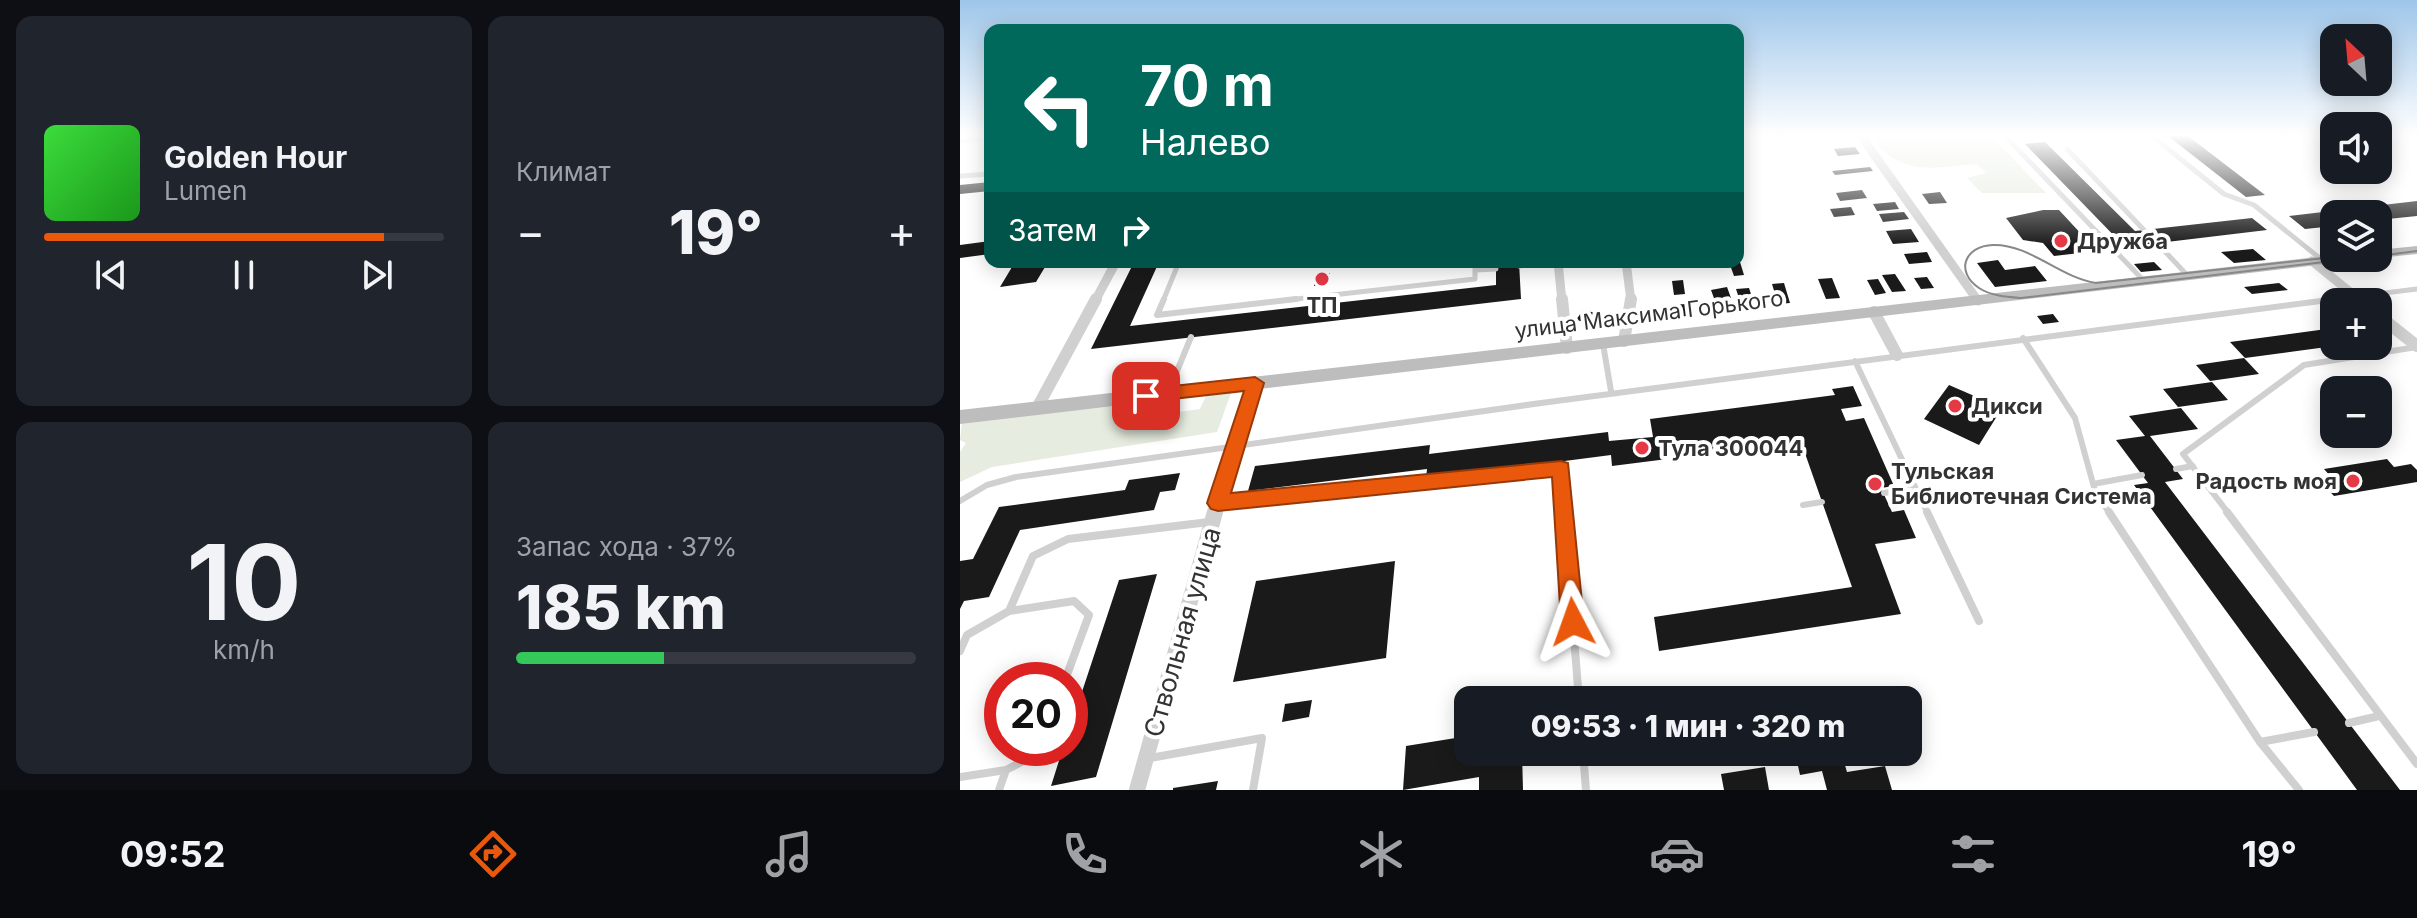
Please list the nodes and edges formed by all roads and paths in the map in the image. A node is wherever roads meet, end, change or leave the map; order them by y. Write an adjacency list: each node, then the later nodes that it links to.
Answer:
1 (1887, 173): 24 (street)
2 (2040, 173): 20 (lane)
3 (2090, 173): 7 (lane)
4 (2198, 173): 11 (lane)
5 (984, 174): 6 (lane)
6 (960, 176)
7 (2144, 230)
8 (2157, 243): 19 (lane)
9 (2417, 250): 10 (main road)
10 (2392, 253)
11 (2317, 261): 12 (main road, улица Максима Горького); 19 (main road, улица Максима Горького); 21 (street)
12 (2320, 261)
13 (1113, 268): 41 (street)
14 (1177, 268): 26 (lane)
15 (1559, 268): 35 (street)
16 (1627, 268): 32 (street)
17 (1496, 269): 18 (lane)
18 (1475, 270): 26 (lane)
19 (2188, 276): 20 (main road, улица Максима Горького)
20 (2144, 281): 24 (main road, улица Максима Горького)
21 (2347, 288)
22 (2417, 289): 23 (lane)
23 (2392, 293)
24 (1978, 301): 27 (main road, улица Максима Горького)
25 (2320, 304): 31 (lane)
26 (1202, 310): 28 (lane)
27 (1874, 312): 32 (main road, улица Максима Горького); 36 (street)
28 (1199, 318)
29 (2392, 326): 34 (street)
30 (1191, 337): 40 (lane)
31 (2023, 338): 36 (lane); 47 (lane)
32 (1624, 341): 33 (main road, улица Максима Горького)
33 (1603, 344): 35 (main road, улица Максима Горького); 39 (lane)
34 (2417, 346): 44 (lane)
35 (1567, 348): 38 (main road, улица Максима Горького)
36 (1897, 355): 37 (lane)
37 (1855, 361): 39 (lane); 48 (lane)
38 (1255, 383): 40 (main road, улица Максима Горького); 43 (street, Ствольная улица)
39 (1611, 391): 43 (lane)
40 (1168, 393): 41 (main road, улица Максима Горького)
41 (1037, 408): 42 (main road, улица Максима Горького)
42 (960, 417)
43 (1236, 444): 50 (lane); 52 (street, Ствольная улица)
44 (2193, 466): 45 (lane); 60 (lane)
45 (2176, 469)
46 (2142, 475): 47 (lane)
47 (2093, 484): 63 (lane)
48 (1915, 488): 49 (lane); 56 (lane)
49 (1884, 493)
50 (960, 501)
51 (1822, 502): 53 (lane)
52 (1218, 503): 54 (street, Ствольная улица); 59 (lane)
53 (1803, 505)
54 (1212, 521): 55 (lane); 64 (street, Ствольная улица)
55 (1009, 611): 57 (lane); 58 (lane)
56 (1979, 621)
57 (960, 651)
58 (1072, 662)
59 (1578, 686)
60 (2379, 716): 61 (lane); 65 (lane)
61 (2349, 723)
62 (2314, 732): 63 (lane)
63 (2260, 742): 74 (lane)
64 (1146, 758): 71 (street, Ствольная улица); 72 (lane)
65 (2417, 764)
66 (1014, 766): 68 (lane)
67 (1584, 766): 73 (lane)
68 (1006, 770): 69 (lane); 70 (lane)
69 (960, 777)
70 (999, 790)
71 (1137, 790)
72 (1253, 790)
73 (1586, 790)
74 (2299, 790)

